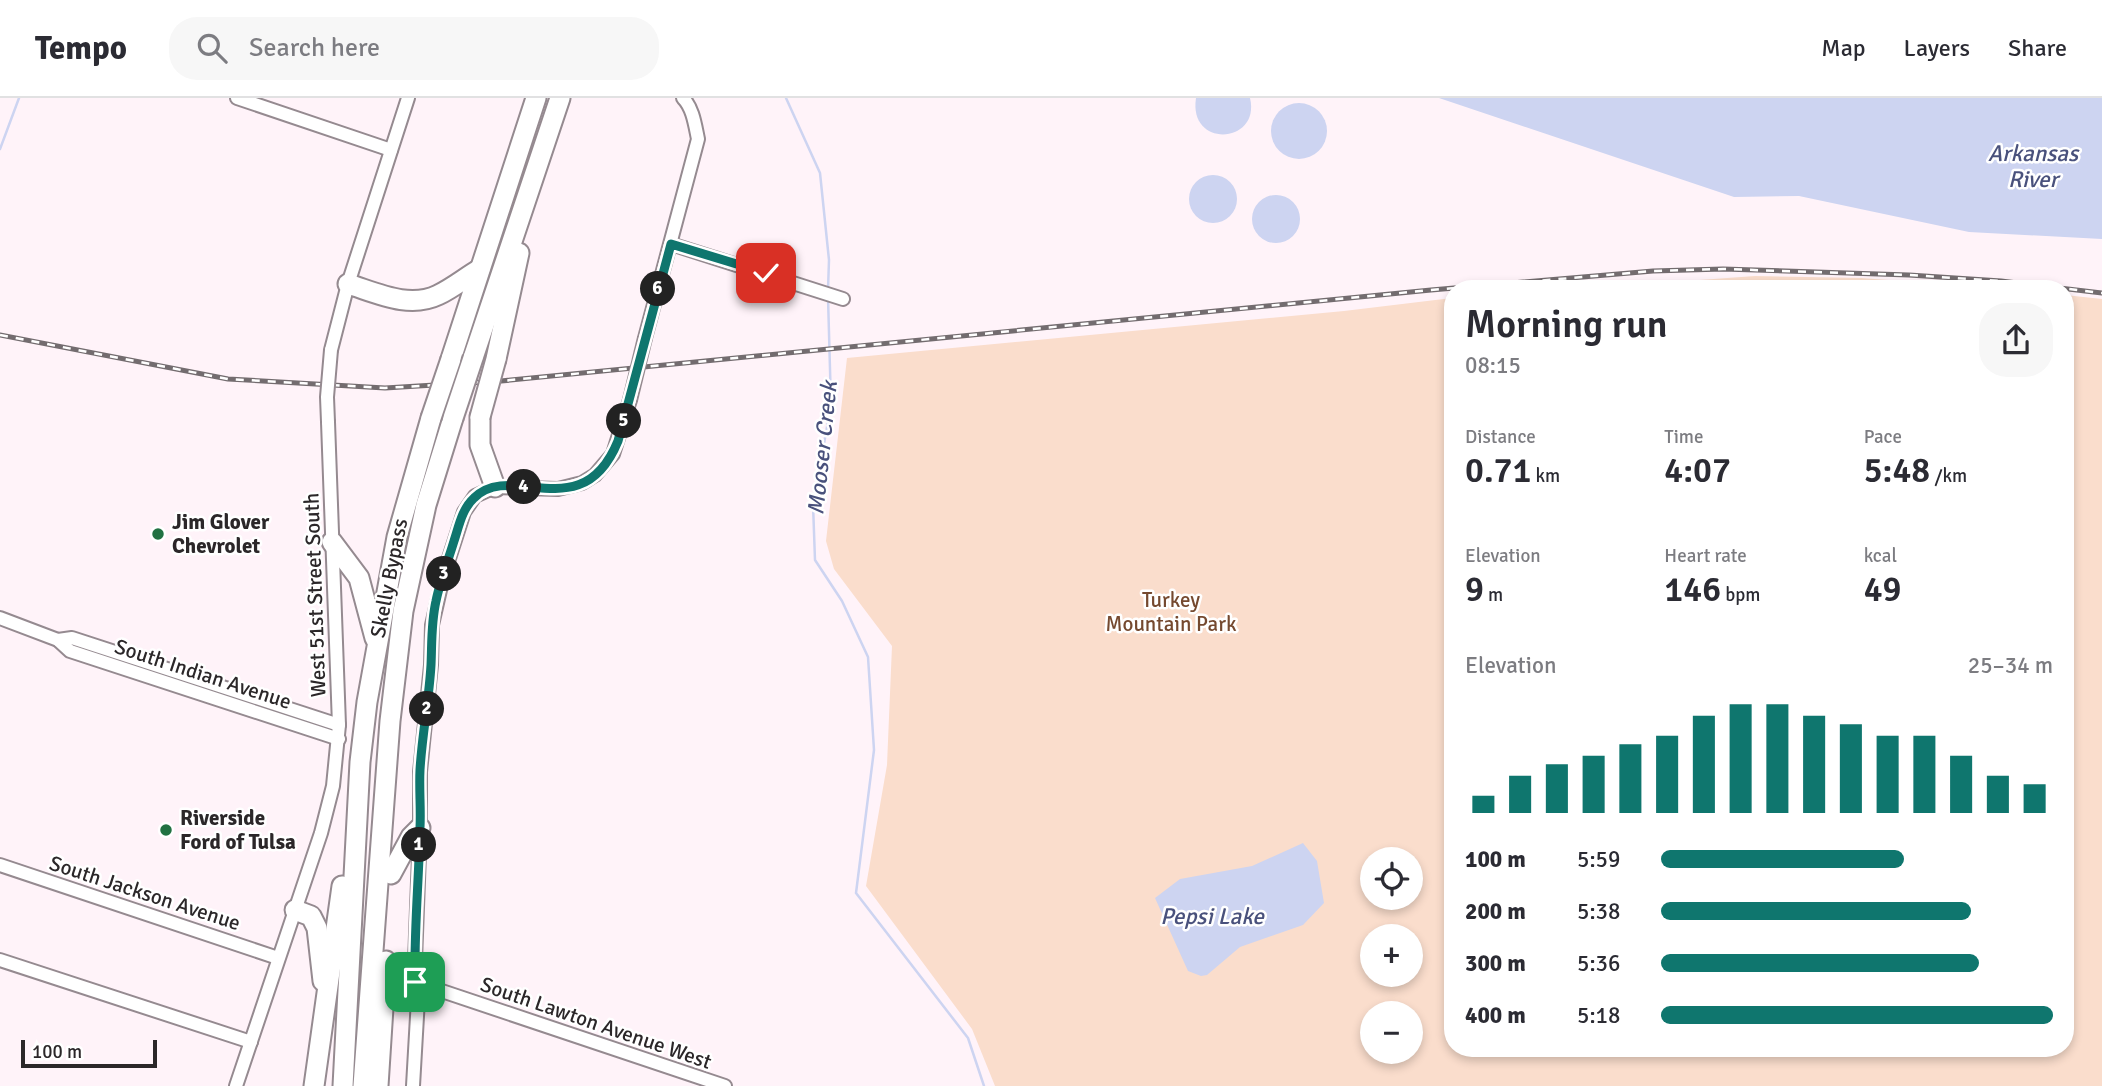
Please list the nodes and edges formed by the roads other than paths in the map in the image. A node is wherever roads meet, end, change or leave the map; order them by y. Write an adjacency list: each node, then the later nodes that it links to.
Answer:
1 (237, 98): 6 (street)
2 (408, 98): 6 (street, West 51st Street South)
3 (536, 98): 9 (highway, Skelly Bypass)
4 (560, 98): 7 (highway, Skelly Bypass)
5 (683, 98): 8 (street)
6 (391, 150): 10 (street, West 51st Street South)
7 (542, 150): 12 (highway, bridge); 17 (highway, Skelly Bypass, bridge)
8 (671, 244): 11 (street); 12 (street, bridge)
9 (480, 269): 10 (highway); 15 (highway, Skelly Bypass, bridge)
10 (348, 284): 13 (street, West 51st Street South, bridge)
11 (843, 299)
12 (495, 487): 21 (street)
13 (332, 542): 15 (highway); 18 (street, West 51st Street South)
14 (0, 618): 16 (street, South Indian Avenue)
15 (377, 646): 20 (highway, Skelly Bypass)
16 (241, 699): 18 (street, South Indian Avenue); 19 (street, South Indian Avenue)
17 (390, 720): 23 (highway); 33 (highway, Skelly Bypass)
18 (339, 724): 19 (street, West 51st Street South)
19 (338, 739): 24 (street, West 51st Street South)
20 (360, 762): 28 (highway); 32 (highway, Skelly Bypass)
21 (420, 828): 23 (highway); 27 (street)
22 (0, 866): 25 (street, South Jackson Avenue)
23 (391, 874): 34 (highway)
24 (295, 910): 25 (street, West 51st Street South); 28 (highway)
25 (278, 958): 29 (street, West 51st Street South)
26 (0, 960): 29 (street)
27 (415, 982): 35 (street); 36 (street, South Lawton Avenue West)
28 (326, 1009): 31 (highway)
29 (251, 1042): 30 (street, West 51st Street South)
30 (236, 1086)
31 (314, 1086)
32 (343, 1086)
33 (363, 1086)
34 (378, 1086)
35 (413, 1086)
36 (725, 1086)

